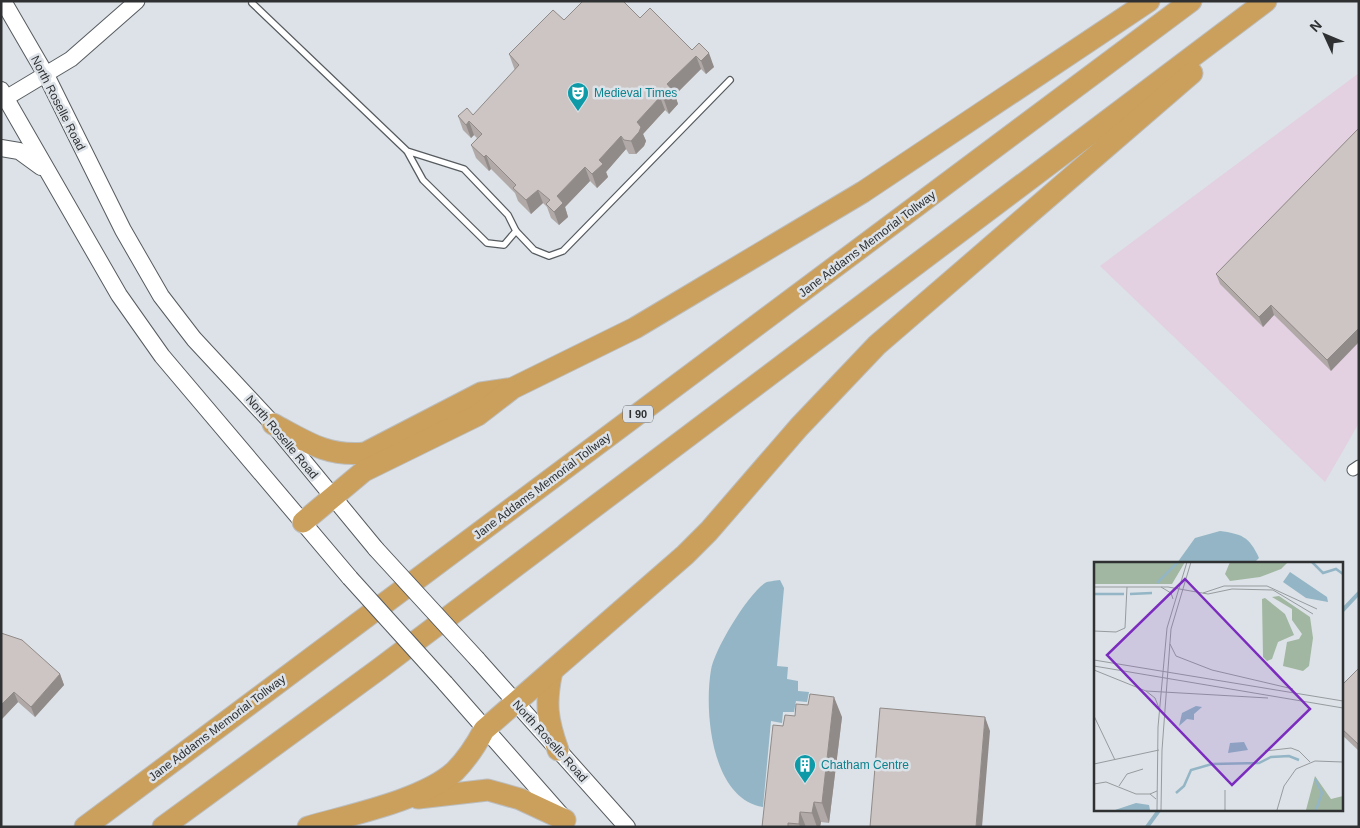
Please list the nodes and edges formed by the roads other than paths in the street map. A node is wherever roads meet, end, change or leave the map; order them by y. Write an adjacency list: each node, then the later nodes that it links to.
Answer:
1 (3, 1): 8 (main road, North Roselle Road)
2 (137, 1): 8 (street)
3 (1149, 1): 15 (highway)
4 (1191, 1): 25 (highway, Jane Addams Memorial Tollway / I 90)
5 (1266, 1): 26 (highway)
6 (1275, 1): 19 (highway)
7 (252, 3): 12 (lane)
8 (46, 75): 10 (street); 16 (main road, North Roselle Road)
9 (730, 80): 14 (lane)
10 (3, 97): 13 (main road)
11 (1, 148): 13 (main road)
12 (407, 152): 14 (lane); 14 (lane)
13 (47, 171): 18 (main road)
14 (516, 231)
15 (513, 388): 16 (highway); 17 (highway)
16 (273, 424): 17 (main road, North Roselle Road)
17 (332, 496): 18 (highway); 20 (main road, North Roselle Road, bridge)
18 (303, 522): 21 (main road, bridge)
19 (552, 671): 20 (highway); 22 (highway)
20 (515, 703): 21 (highway); 22 (main road, North Roselle Road)
21 (484, 730): 23 (highway); 24 (main road)
22 (558, 750): 28 (main road, North Roselle Road)
23 (400, 800): 24 (highway); 27 (highway)
24 (568, 824)
25 (85, 827)
26 (163, 827)
27 (308, 827)
28 (627, 827)

